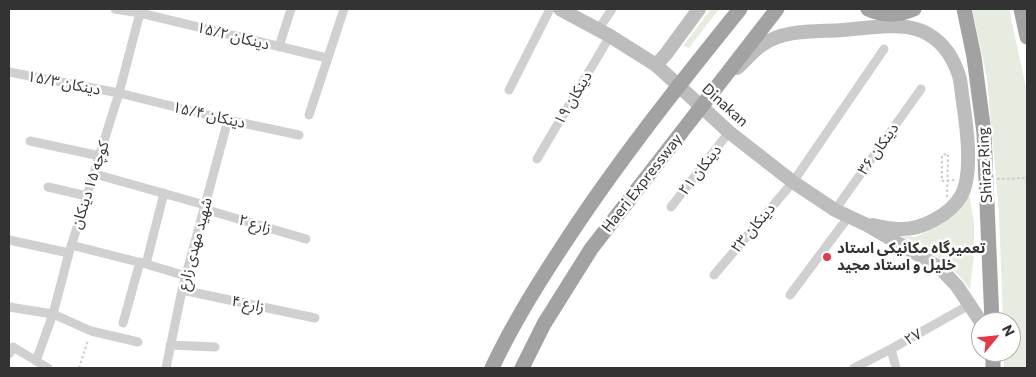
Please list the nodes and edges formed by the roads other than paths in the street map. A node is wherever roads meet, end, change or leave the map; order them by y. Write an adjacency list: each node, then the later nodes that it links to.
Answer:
1 (115, 9): 14 (street, ۱۵/۲ دینکان)
2 (291, 9): 17 (street)
3 (344, 9): 19 (street)
4 (550, 9): 23 (street)
5 (560, 9): 15 (main road, Dinakan)
6 (612, 9): 15 (street, ۱۹ دینکان)
7 (699, 9): 20 (main road)
8 (740, 9): 66 (highway, Haeri Expressway)
9 (777, 9): 25 (highway, Haeri Expressway)
10 (868, 9): 11 (highway)
11 (914, 9)
12 (964, 9): 54 (highway, Shiraz Ring)
13 (1021, 9): 16 (highway)
14 (140, 11): 17 (street, ۱۵/۲ دینکان); 24 (street, کوچه ۱۵ دینکان)
15 (604, 33): 20 (main road, Dinakan); 32 (street, ۱۹ دینکان)
16 (1027, 37)
17 (279, 47): 19 (street, ۱۵/۲ دینکان)
18 (884, 49): 34 (street, ۲۳ دینکان)
19 (327, 58): 26 (street)
20 (656, 65): 28 (main road, Dinakan)
21 (9, 72): 24 (street, ۱۵/۳ دینکان)
22 (921, 89): 40 (street, ۳۶ دینکان)
23 (509, 90)
24 (119, 93): 27 (street, ۱۵/۴ دینکان); 31 (street, کوچه ۱۵ دینکان)
25 (705, 100): 42 (main road); 67 (highway, Haeri Expressway)
26 (308, 115)
27 (228, 120): 29 (street, ۱۵/۴ دینکان); 38 (street, شهید مهدی زارع)
28 (729, 132): 34 (main road, Dinakan); 39 (street, ۲۱ دینکان)
29 (299, 135)
30 (30, 140): 31 (street)
31 (100, 156): 33 (street, کوچه ۱۵ دینکان)
32 (537, 159)
33 (95, 174): 36 (street, ۲ زارع); 37 (street, کوچه ۱۵ دینکان)
34 (792, 182): 40 (main road, Dinakan); 47 (street, ۲۳ دینکان)
35 (48, 187): 37 (street)
36 (164, 193): 38 (street, ۲ زارع); 46 (street)
37 (87, 196): 45 (street, کوچه ۱۵ دینکان)
38 (205, 207): 43 (street, ۲ زارع); 48 (street, شهید مهدی زارع)
39 (671, 207)
40 (835, 210): 41 (main road, Dinakan)
41 (849, 216): 42 (main road, Dinakan); 50 (street)
42 (868, 225): 51 (main road)
43 (306, 239)
44 (9, 240): 45 (street)
45 (70, 249): 46 (street); 55 (street, کوچه ۱۵ دینکان)
46 (143, 263): 48 (street); 57 (street)
47 (714, 275)
48 (186, 276): 49 (street, شهید مهدی زارع)
49 (182, 290): 56 (street, ۴ زارع); 59 (street, شهید مهدی زارع)
50 (790, 295)
51 (970, 304): 53 (main road); 61 (street, ۲۷)
52 (9, 307): 55 (street)
53 (975, 312)
54 (992, 312)
55 (53, 314): 58 (street); 63 (street, کوچه ۱۵ دینکان)
56 (315, 318)
57 (123, 323)
58 (138, 342)
59 (170, 345): 60 (street); 65 (street, شهید مهدی زارع)
60 (216, 347)
61 (891, 349): 68 (street, ۲۷); 69 (street)
62 (9, 354): 63 (street)
63 (36, 361): 64 (street)
64 (48, 368)
65 (166, 368)
66 (492, 368)
67 (522, 368)
68 (854, 368)
69 (896, 368)

